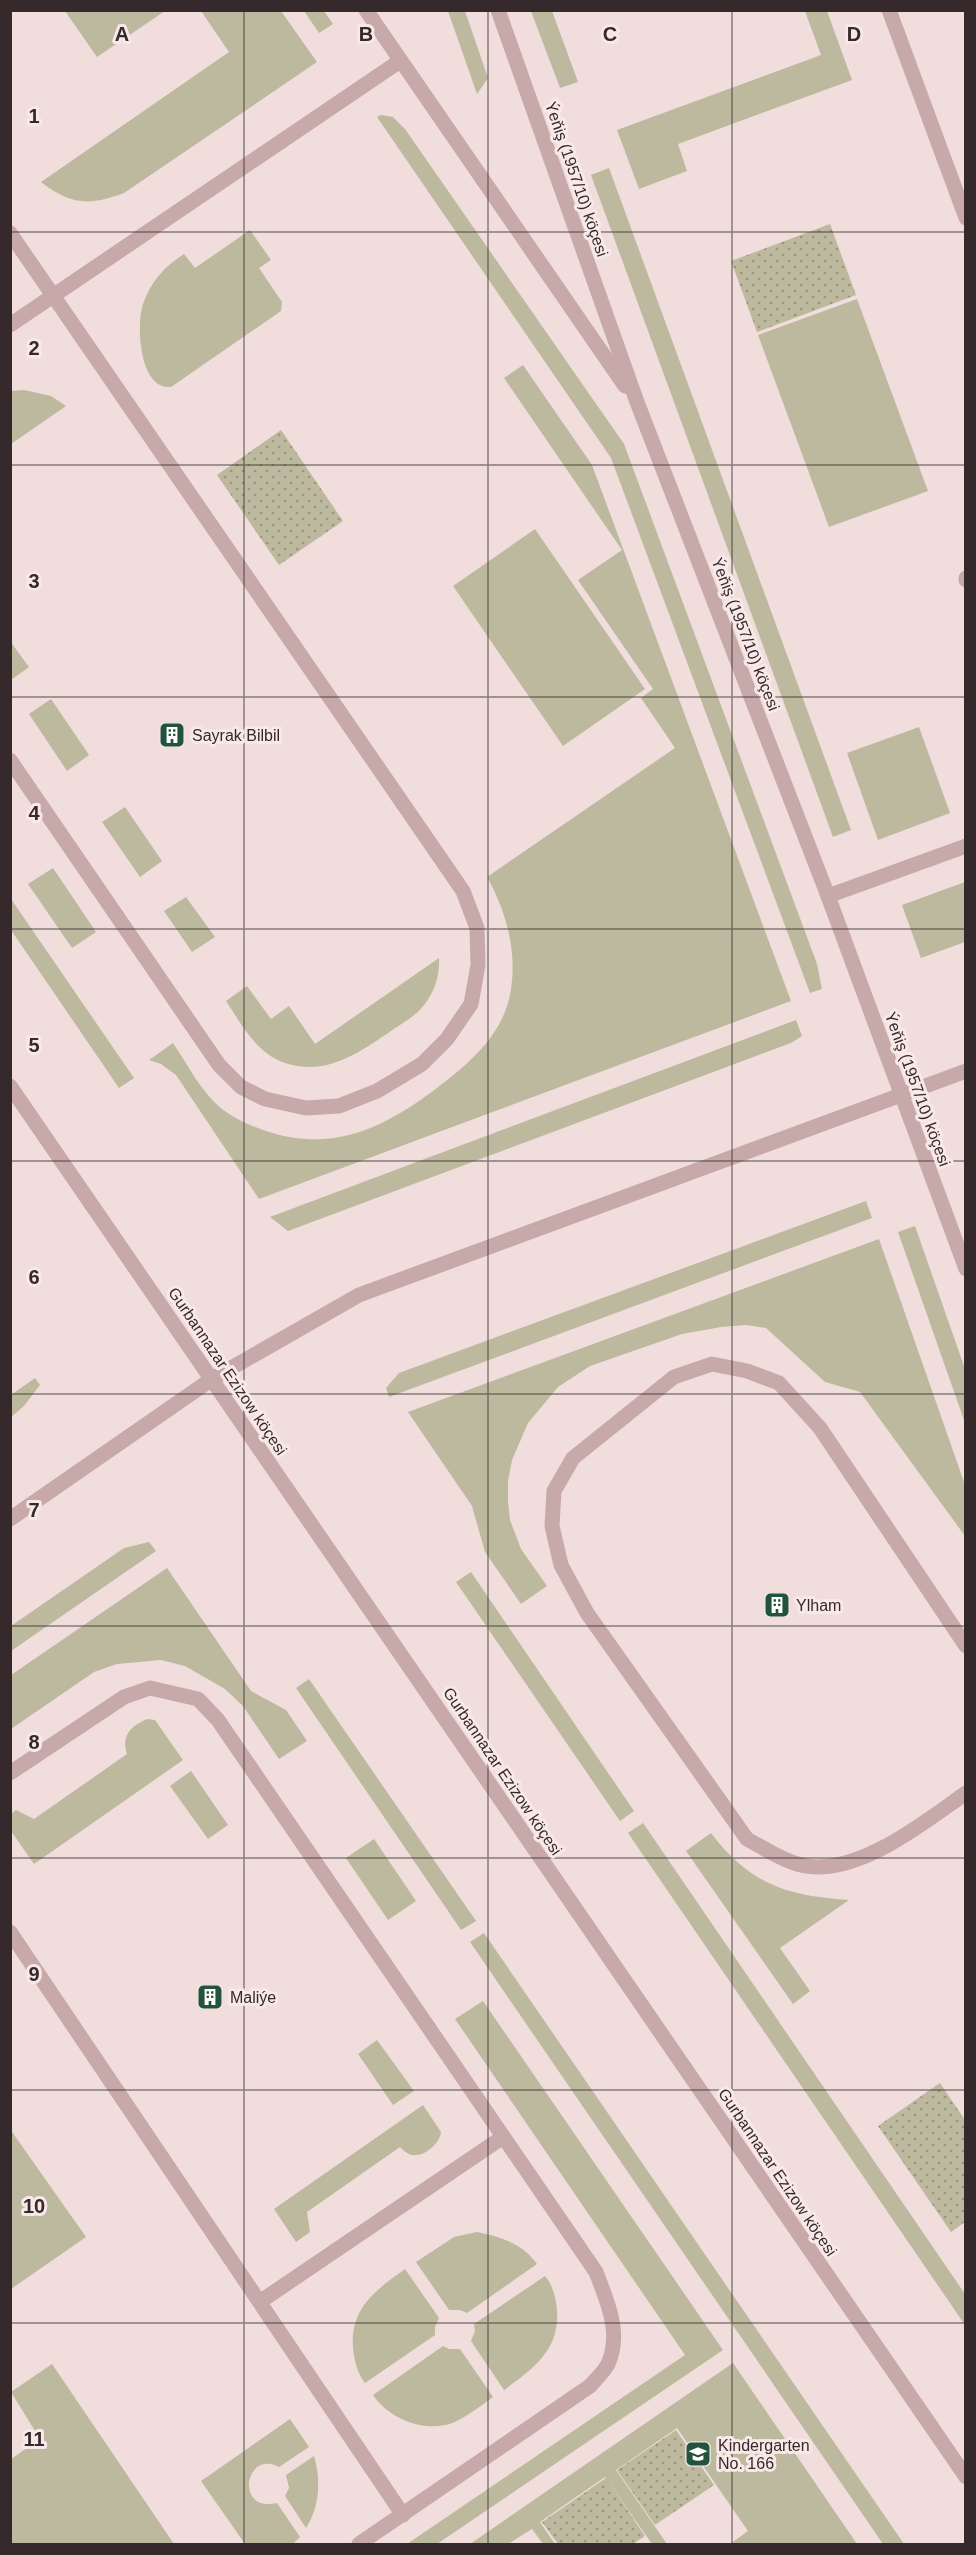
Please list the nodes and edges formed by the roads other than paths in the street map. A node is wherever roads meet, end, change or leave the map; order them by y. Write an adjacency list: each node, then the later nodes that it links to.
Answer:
1 (366, 10): 4 (street)
2 (498, 10): 9 (street, Ýeňiş (1957/10) köçesi)
3 (889, 10): 5 (street)
4 (400, 61): 7 (street); 9 (street)
5 (966, 218)
6 (10, 233): 7 (street)
7 (54, 296): 8 (street); 10 (street)
8 (10, 325)
9 (637, 402): 12 (street, Ýeňiş (1957/10) köçesi)
10 (10, 760)
11 (966, 846): 12 (street)
12 (828, 896): 15 (street, Ýeňiş (1957/10) köçesi)
13 (966, 1071): 15 (street)
14 (10, 1086): 17 (street, Gurbannazar Ezizow köçesi)
15 (901, 1095): 16 (street, Ýeňiş (1957/10) köçesi); 17 (street)
16 (966, 1269)
17 (212, 1379): 18 (street); 25 (street, Gurbannazar Ezizow köçesi)
18 (10, 1519)
19 (966, 1646): 21 (street)
20 (10, 1773): 23 (street)
21 (966, 1793)
22 (10, 1932): 24 (street)
23 (503, 2137): 24 (street); 26 (street)
24 (261, 2301): 26 (street)
25 (966, 2477)
26 (403, 2514): 27 (street)
27 (359, 2544)

